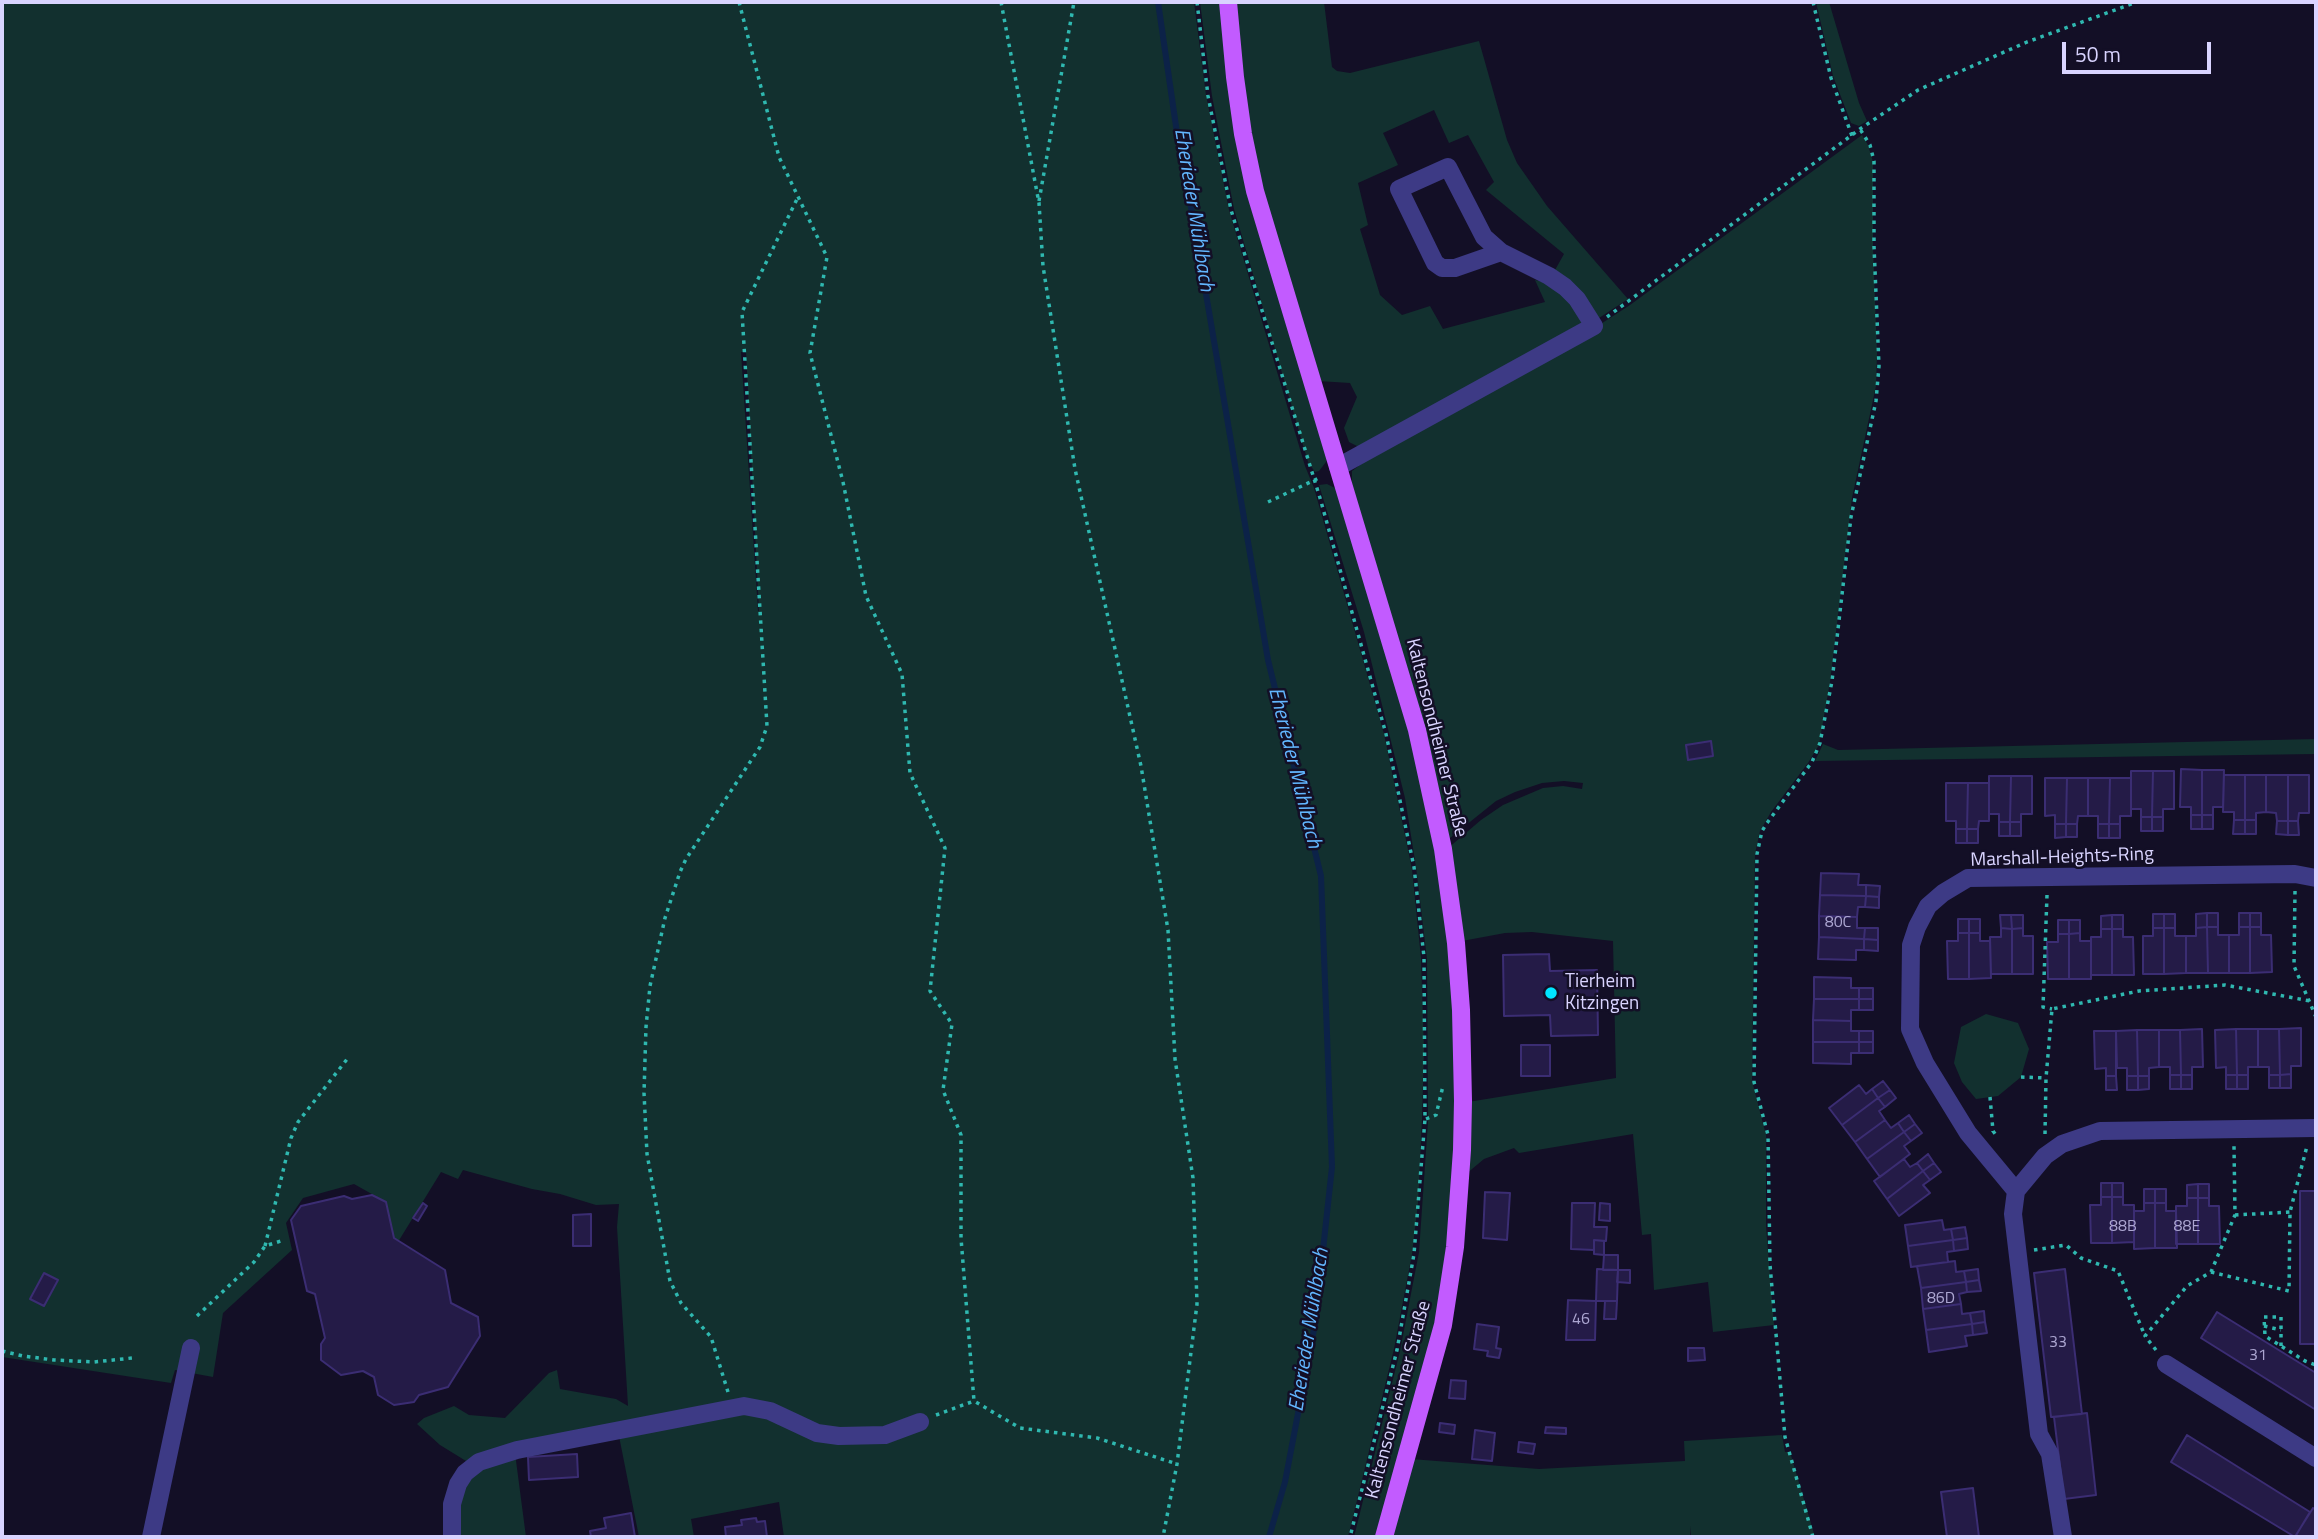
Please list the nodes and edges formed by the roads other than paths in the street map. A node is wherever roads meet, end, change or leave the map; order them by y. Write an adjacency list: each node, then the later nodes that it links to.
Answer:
1 (1228, 2): 3 (main road, Kaltensondheimer Straße)
2 (1501, 251): 2 (street); 3 (street)
3 (1338, 467): 13 (main road, Kaltensondheimer Straße)
4 (2316, 878): 6 (street, Marshall-Heights-Ring)
5 (2314, 1128): 6 (street)
6 (2016, 1191): 14 (street)
7 (191, 1348): 11 (street)
8 (2166, 1364): 10 (street)
9 (920, 1422): 12 (street)
10 (2316, 1458)
11 (151, 1537)
12 (452, 1537)
13 (1384, 1537)
14 (2063, 1537)

